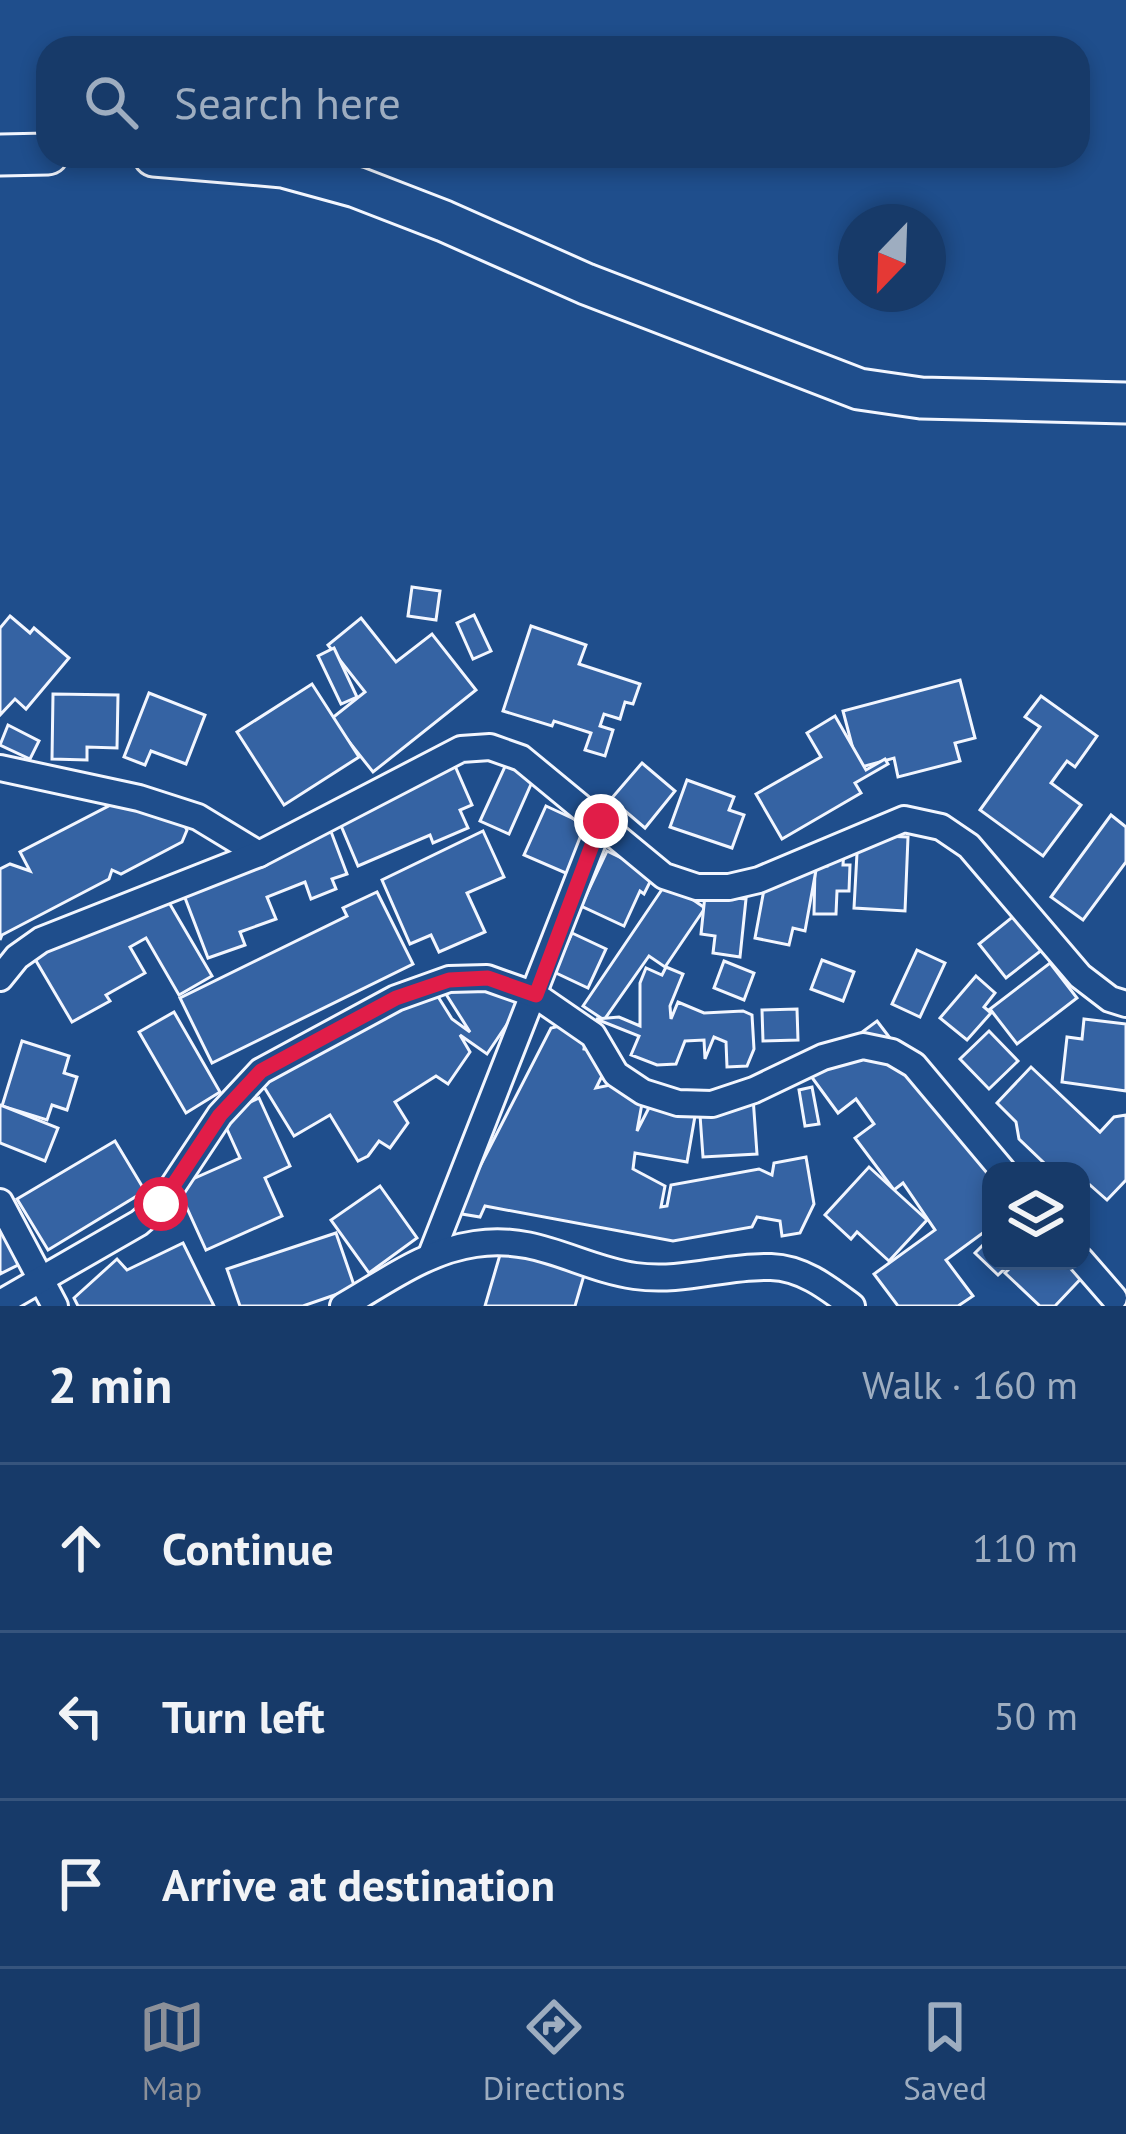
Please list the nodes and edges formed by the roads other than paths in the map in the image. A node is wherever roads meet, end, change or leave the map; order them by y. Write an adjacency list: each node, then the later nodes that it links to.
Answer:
1 (36, 154): 2 (main road)
2 (0, 155)
3 (287, 168): 4 (main road)
4 (1126, 404)
5 (0, 768): 7 (street)
6 (601, 821): 7 (street); 9 (street); 10 (street)
7 (259, 854): 8 (street)
8 (0, 978)
9 (536, 995): 11 (street); 13 (street); 15 (street)
10 (1126, 1004)
11 (995, 1162)
12 (0, 1202): 15 (street)
13 (431, 1255): 19 (street); 20 (street)
14 (1090, 1269): 16 (street)
15 (40, 1279): 17 (street); 18 (street)
16 (1115, 1293)
17 (0, 1303)
18 (55, 1306)
19 (343, 1306)
20 (853, 1306)

